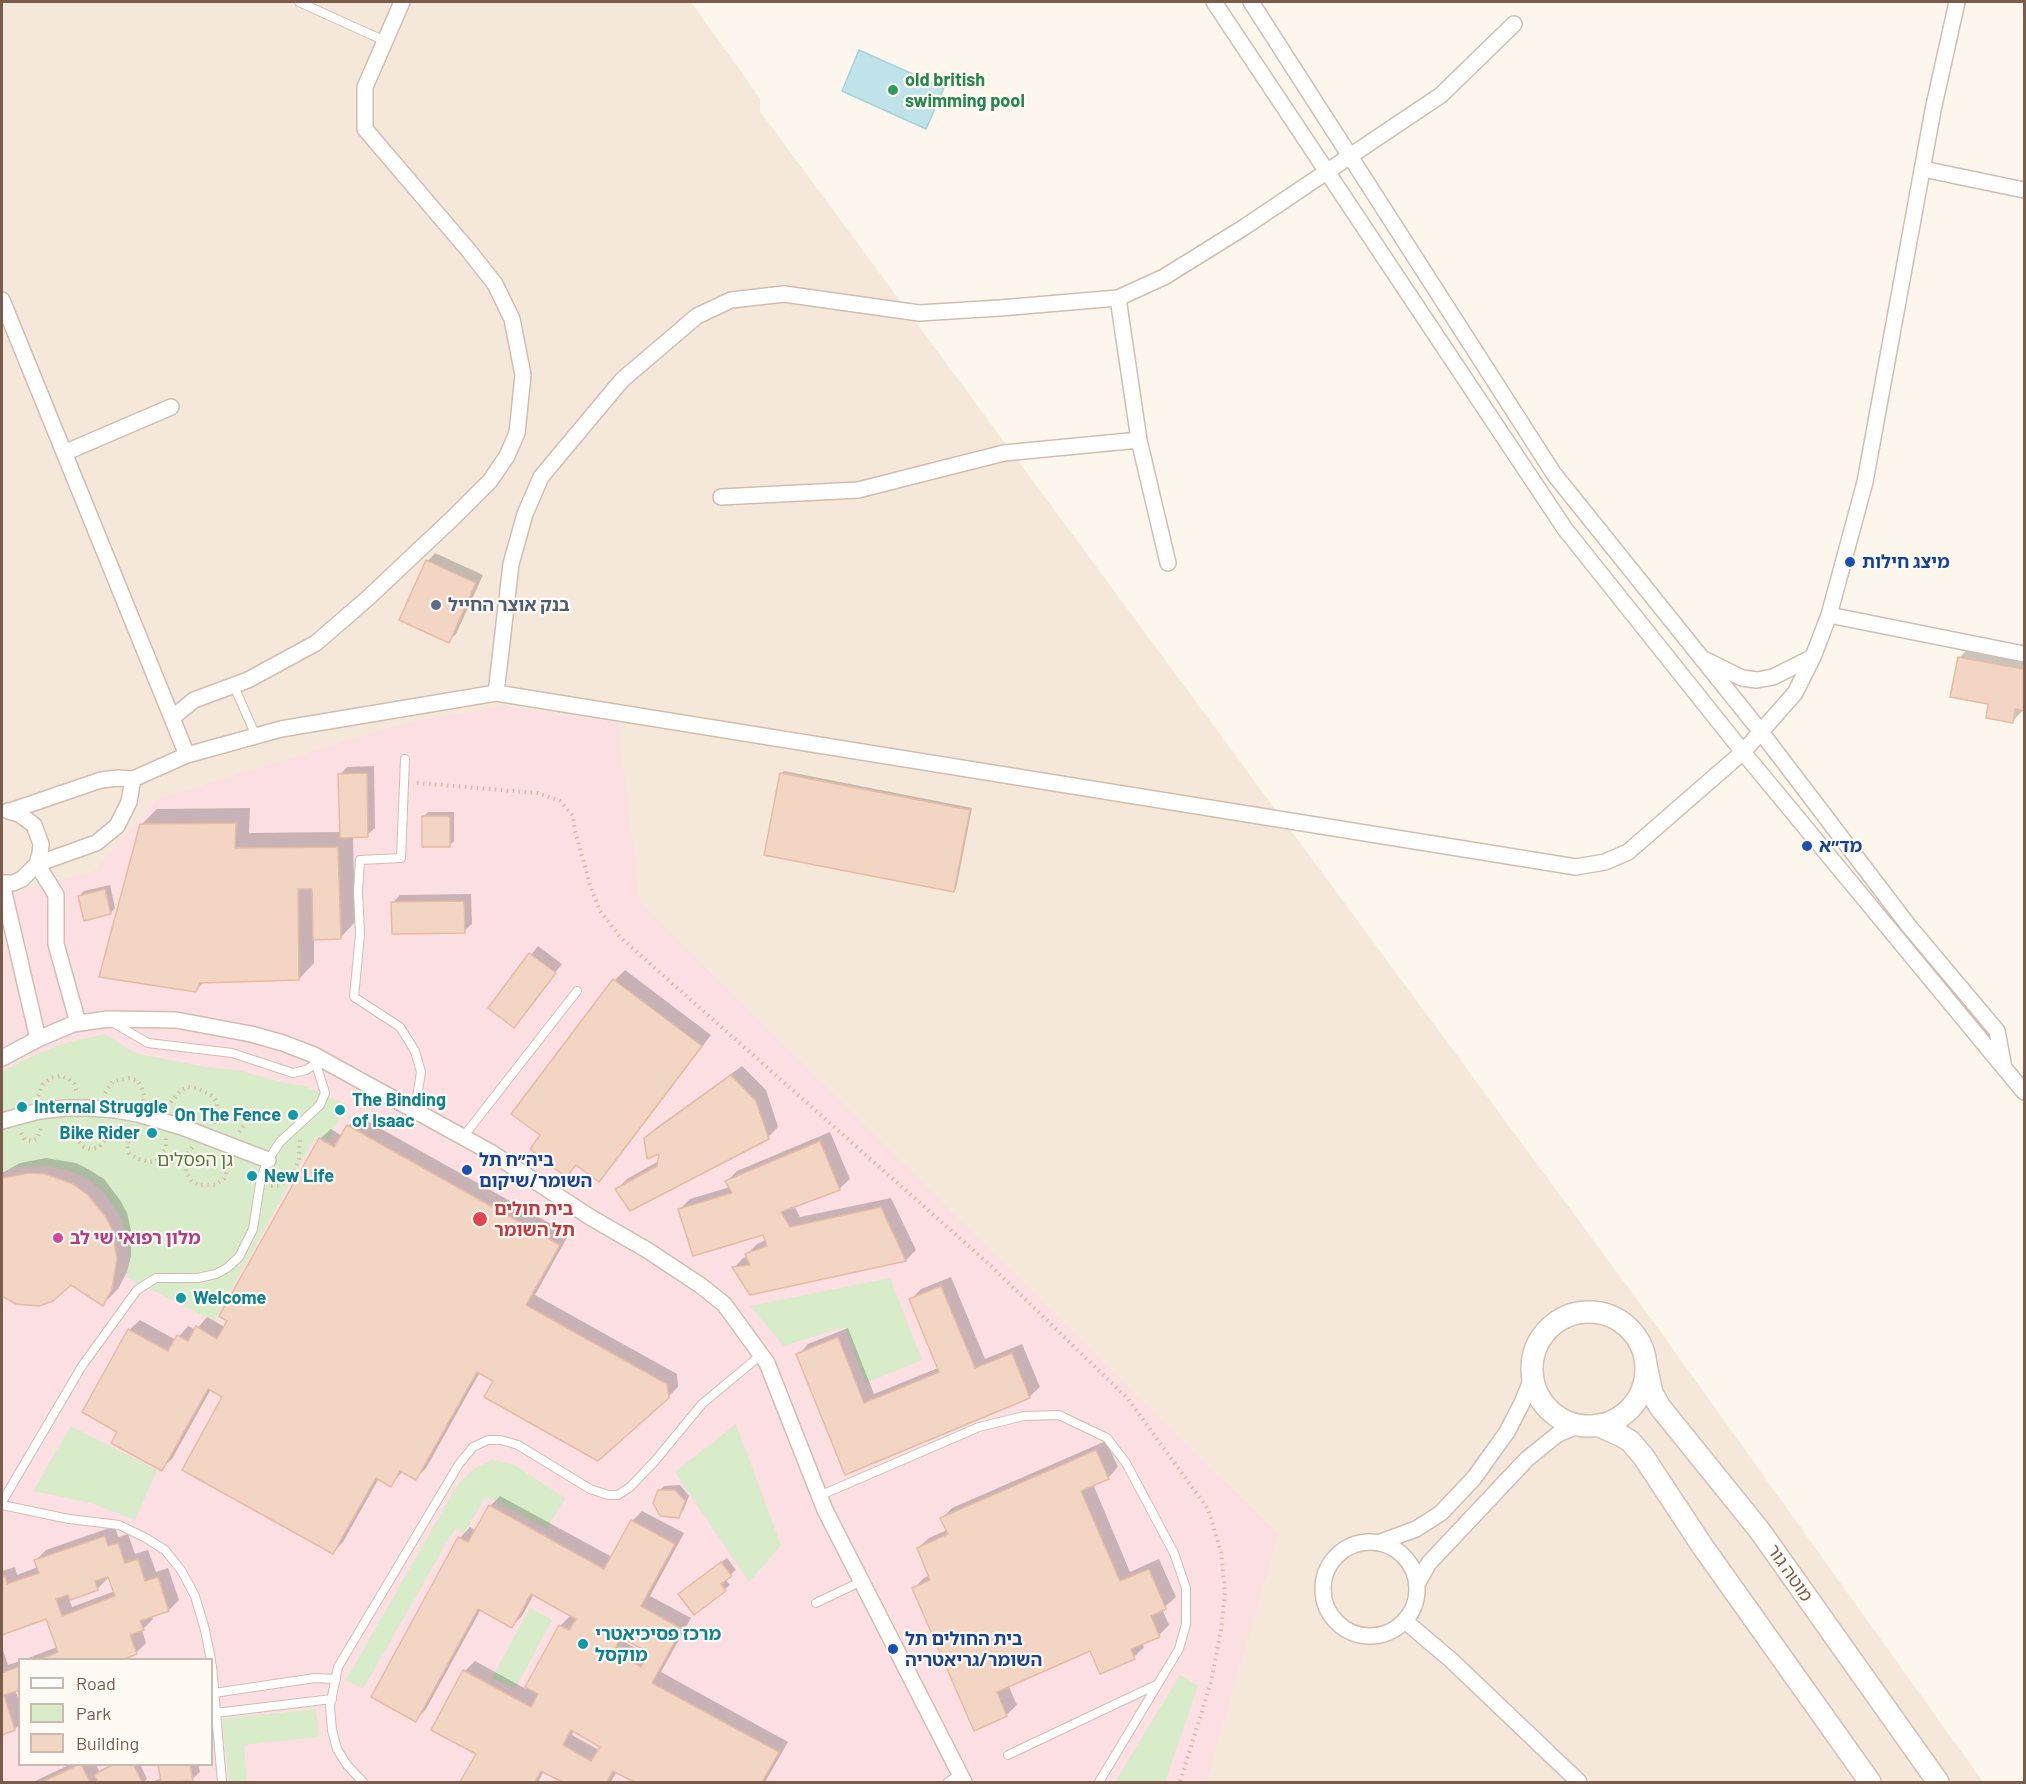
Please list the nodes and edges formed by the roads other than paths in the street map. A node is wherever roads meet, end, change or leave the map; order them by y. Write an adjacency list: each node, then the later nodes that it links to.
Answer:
1 (299, 2): 7 (lane)
2 (402, 2): 7 (street)
3 (1214, 2): 10 (street)
4 (1251, 2): 8 (street)
5 (1957, 2): 9 (street)
6 (1514, 24): 8 (street)
7 (385, 41): 25 (street)
8 (1351, 155): 10 (street); 21 (street)
9 (1923, 169): 11 (street); 19 (street)
10 (1327, 171): 12 (street); 28 (street)
11 (2025, 190)
12 (1118, 298): 15 (street); 24 (street)
13 (2, 300): 16 (street)
14 (171, 407): 16 (street)
15 (1139, 440): 17 (street); 18 (street)
16 (64, 453): 25 (street)
17 (722, 497)
18 (1168, 562)
19 (1829, 615): 20 (street); 22 (street)
20 (2025, 654)
21 (1699, 656): 22 (street); 26 (street)
22 (1813, 657): 26 (street)
23 (237, 693): 27 (lane)
24 (496, 693): 27 (street); 28 (street)
25 (171, 718): 29 (street)
26 (1761, 732): 28 (street); 41 (street)
27 (256, 736): 29 (street)
28 (1743, 752): 41 (street)
29 (187, 754): 31 (street)
30 (405, 759): 43 (lane)
31 (133, 779): 32 (street); 33 (street)
32 (6, 811): 33 (street)
33 (37, 864): 34 (street); 37 (street)
34 (2, 884): 38 (street)
35 (577, 991): 45 (lane)
36 (108, 1019): 37 (street); 40 (street); 40 (lane)
37 (78, 1023): 38 (street)
38 (38, 1039): 39 (street)
39 (2, 1058)
40 (319, 1062): 43 (street); 46 (lane)
41 (2005, 1071): 42 (street)
42 (2025, 1092)
43 (415, 1110): 45 (street)
44 (2, 1121): 46 (street)
45 (463, 1137): 47 (street)
46 (268, 1160): 52 (lane)
47 (762, 1354): 51 (street); 59 (lane)
48 (1646, 1365): 49 (street, מוטה גור); 50 (street); 72 (street, מוטה גור)
49 (1532, 1378): 50 (street); 53 (street)
50 (1588, 1425): 55 (street); 71 (street)
51 (819, 1496): 54 (street); 61 (lane)
52 (2, 1503): 58 (lane)
53 (1378, 1543): 55 (street); 57 (street)
54 (862, 1581): 56 (lane); 66 (street)
55 (1417, 1584): 57 (street)
56 (816, 1603)
57 (1405, 1621): 70 (street)
58 (211, 1658)
59 (336, 1679): 62 (lane); 63 (lane)
60 (213, 1680): 62 (lane)
61 (1158, 1684): 65 (lane); 69 (lane)
62 (214, 1693): 64 (lane)
63 (332, 1699): 64 (lane); 68 (lane)
64 (216, 1713): 67 (lane)
65 (1008, 1755)
66 (957, 1780)
67 (222, 1782)
68 (363, 1782)
69 (1099, 1782)
70 (1579, 1782)
71 (1870, 1782)
72 (1938, 1782)

